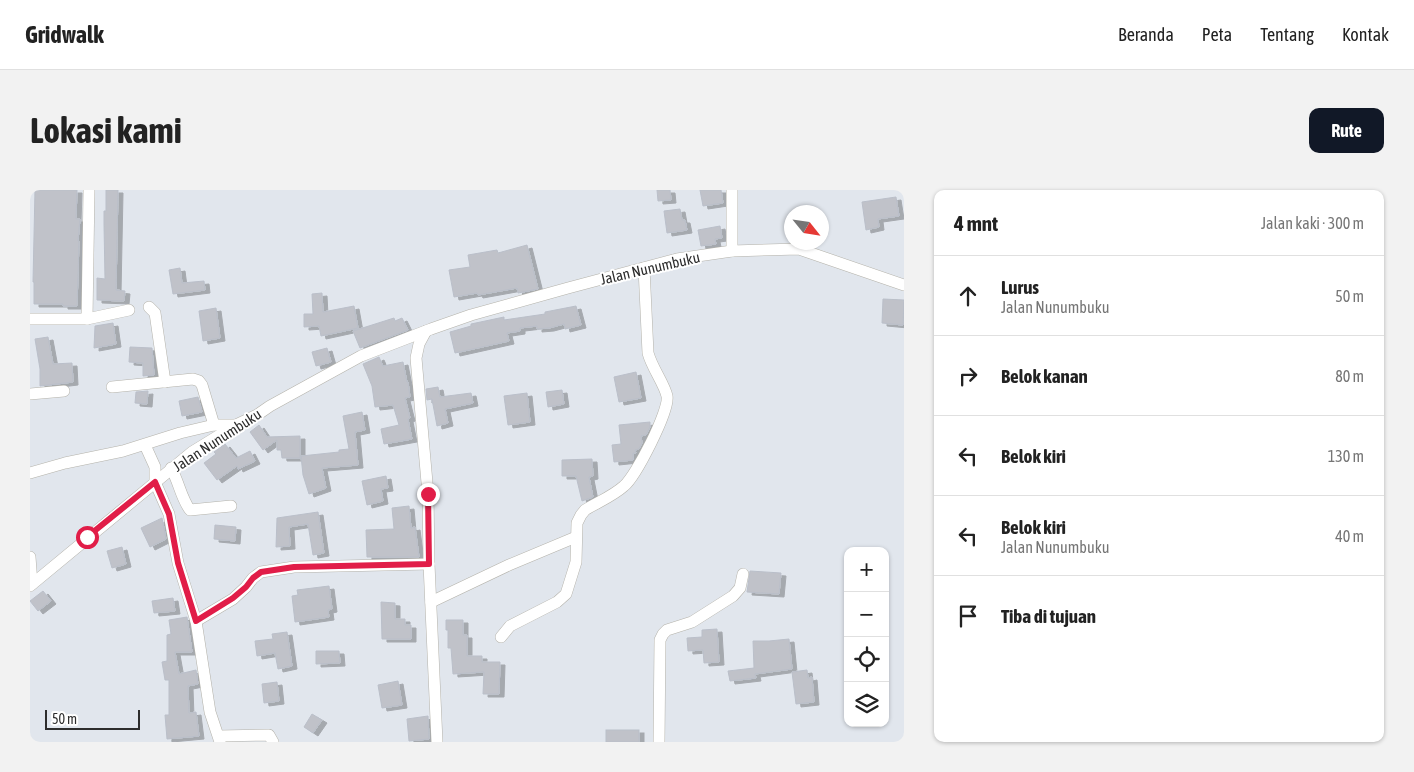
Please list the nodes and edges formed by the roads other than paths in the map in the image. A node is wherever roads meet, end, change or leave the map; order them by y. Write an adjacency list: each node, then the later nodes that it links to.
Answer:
1 (89, 190): 9 (street)
2 (732, 190): 3 (street)
3 (732, 251): 4 (street, Jalan Nunumbuku); 5 (street, Jalan Nunumbuku)
4 (644, 268): 10 (street, Jalan Nunumbuku); 22 (street)
5 (904, 285)
6 (149, 307): 11 (street)
7 (129, 310): 9 (street)
8 (30, 319): 9 (street)
9 (88, 319)
10 (426, 331): 16 (street, Jalan Nunumbuku); 24 (street)
11 (165, 382): 12 (street); 15 (street)
12 (112, 387)
13 (64, 391): 14 (street)
14 (30, 394)
15 (214, 425): 16 (street); 17 (street)
16 (236, 425): 18 (street, Jalan Nunumbuku)
17 (144, 445): 19 (street); 20 (street)
18 (171, 468): 20 (street, Jalan Nunumbuku); 21 (street)
19 (30, 473)
20 (155, 482): 26 (street, Jalan Nunumbuku); 28 (street)
21 (231, 506)
22 (576, 537): 27 (street); 29 (street)
23 (30, 557): 26 (street)
24 (429, 564): 27 (street); 28 (street)
25 (743, 574): 33 (street)
26 (31, 585)
27 (431, 602): 32 (street)
28 (196, 621): 30 (street)
29 (501, 637)
30 (219, 739): 31 (street)
31 (273, 742)
32 (437, 742)
33 (658, 742)

